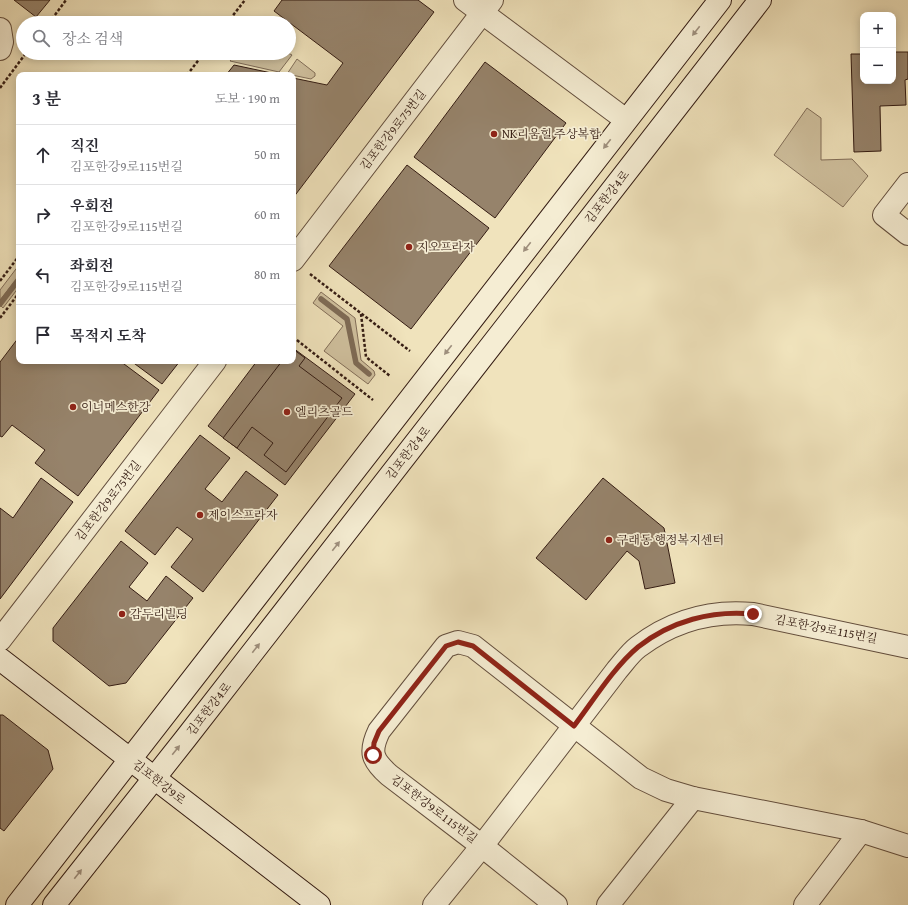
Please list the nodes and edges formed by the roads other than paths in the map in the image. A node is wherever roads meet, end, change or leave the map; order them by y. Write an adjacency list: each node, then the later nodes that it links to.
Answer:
1 (465, 0): 4 (street)
2 (720, 0): 7 (street, one-way to 7)
3 (760, 0): 17 (street, 김포한강4로, one-way to 3)
4 (487, 6): 7 (street); 10 (street, 김포한강9로75번길)
5 (0, 29): 6 (street)
6 (0, 50)
7 (626, 120): 16 (street, one-way to 16)
8 (908, 184): 9 (street)
9 (908, 234)
10 (296, 256)
11 (213, 364): 12 (street, 김포한강9로75번길)
12 (0, 640)
13 (908, 647): 15 (street, 김포한강9로115번길)
14 (0, 659): 16 (street, 김포한강9로)
15 (574, 726): 18 (street, 김포한강9로115번길); 20 (street, 김포한강9로115번길); 20 (street, 김포한강9로115번길)
16 (131, 760): 17 (street, 김포한강9로); 22 (street)
17 (155, 777): 23 (street, 김포한강4로, one-way to 17); 24 (street, 김포한강9로)
18 (693, 798): 19 (street, 김포한강9로115번길); 27 (street)
19 (861, 831): 21 (street, 김포한강9로115번길); 28 (street)
20 (482, 846): 25 (street, 김포한강9로115번길); 26 (street, 김포한강9로115번길)
21 (908, 846)
22 (17, 905)
23 (54, 905)
24 (318, 905)
25 (434, 905)
26 (556, 905)
27 (608, 905)
28 (806, 905)

